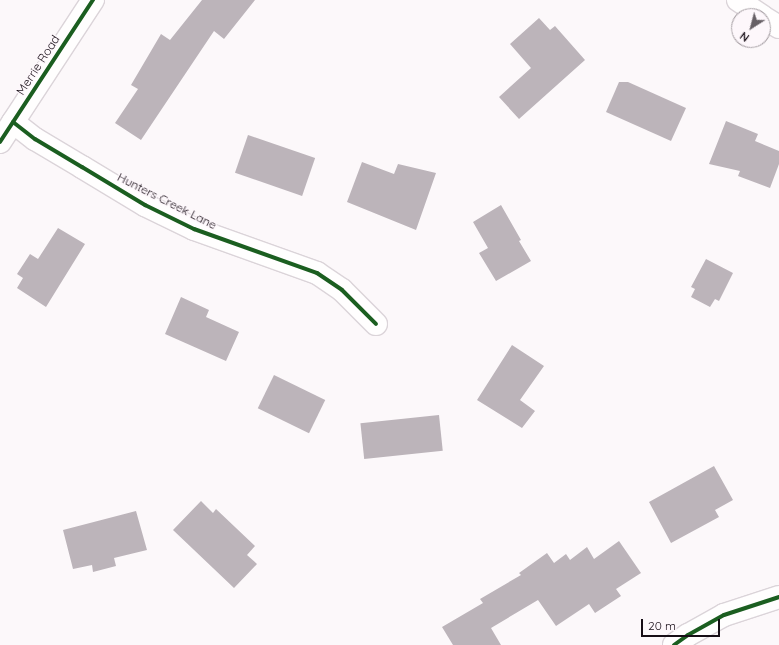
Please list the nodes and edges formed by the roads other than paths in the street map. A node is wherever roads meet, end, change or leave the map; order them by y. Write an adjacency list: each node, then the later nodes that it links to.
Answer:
1 (93, 0): 4 (street, Merrie Road)
2 (738, 0): 3 (street)
3 (750, 8)
4 (13, 122): 5 (street, Merrie Road); 6 (street, Hunters Creek Lane)
5 (0, 142)
6 (376, 324)
7 (779, 596): 8 (street)
8 (674, 645)

